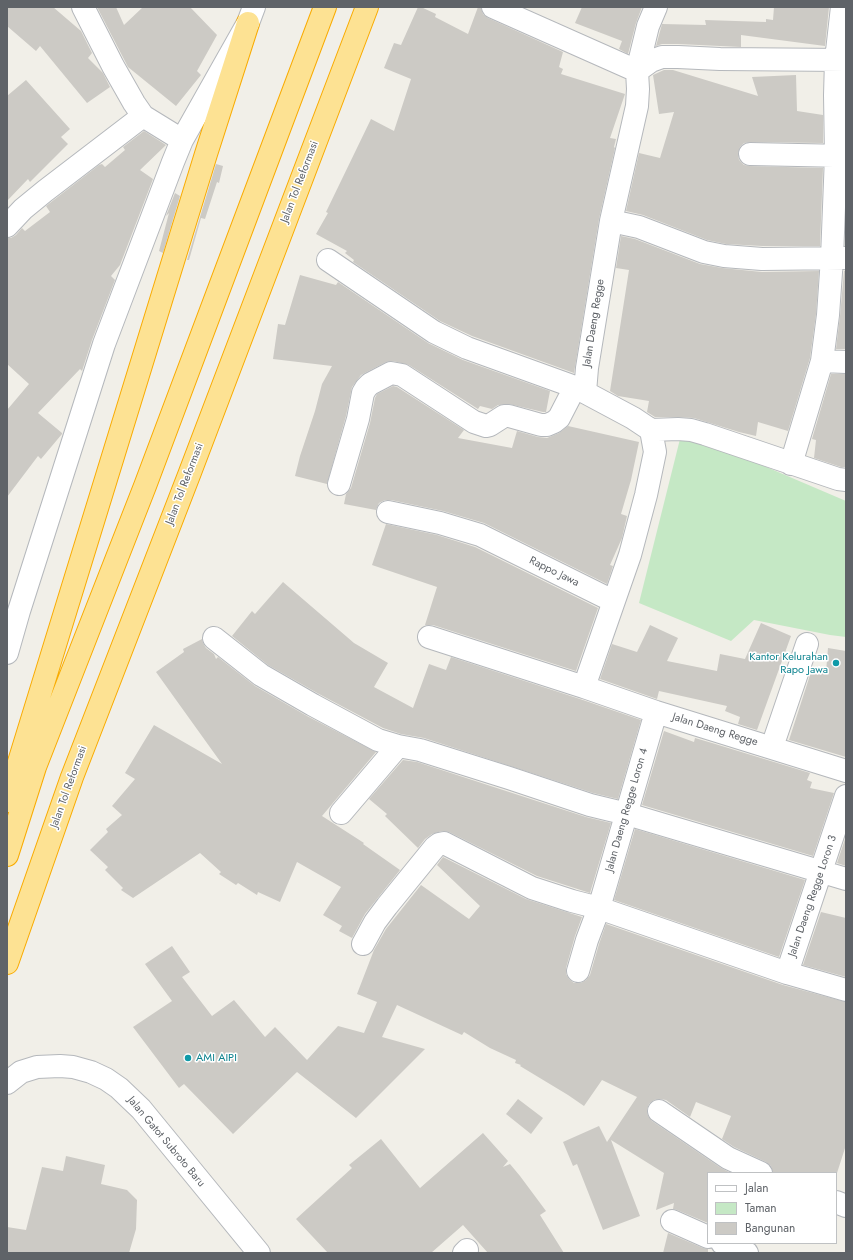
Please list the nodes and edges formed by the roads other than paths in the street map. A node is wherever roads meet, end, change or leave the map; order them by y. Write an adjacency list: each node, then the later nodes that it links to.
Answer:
1 (83, 7): 10 (street)
2 (325, 7): 41 (highway)
3 (367, 7): 46 (highway, Jalan Tol Reformasi)
4 (493, 7): 9 (street)
5 (656, 7): 9 (street, Jalan Daeng Regge)
6 (842, 7): 8 (street)
7 (251, 15): 11 (street); 38 (highway)
8 (841, 60): 9 (street); 13 (street)
9 (637, 71): 14 (street, Jalan Daeng Regge)
10 (143, 116): 11 (street); 15 (street)
11 (182, 140): 27 (street)
12 (750, 154): 13 (street)
13 (841, 156): 16 (street)
14 (611, 222): 16 (street); 20 (street, Jalan Daeng Regge)
15 (7, 226)
16 (839, 258): 18 (street)
17 (328, 260): 20 (street)
18 (822, 361): 19 (street); 22 (street)
19 (846, 362)
20 (580, 389): 21 (street); 24 (street)
21 (651, 430): 22 (street); 26 (street)
22 (791, 464): 23 (street)
23 (846, 480)
24 (339, 484)
25 (388, 512): 26 (street, Rappo Jawa)
26 (613, 601): 32 (street)
27 (13, 608): 31 (street)
28 (429, 637): 32 (street, Jalan Daeng Regge)
29 (214, 638): 34 (street)
30 (807, 644): 35 (street)
31 (7, 653)
32 (584, 686): 33 (street, Jalan Daeng Regge)
33 (656, 712): 35 (street, Jalan Daeng Regge); 40 (street, Jalan Daeng Regge Loron 4)
34 (398, 746): 39 (street); 40 (street)
35 (772, 747): 36 (street, Jalan Daeng Regge)
36 (846, 771)
37 (846, 796): 42 (street, Jalan Daeng Regge Loron 3)
38 (7, 801)
39 (341, 813)
40 (627, 814): 42 (street); 44 (street, Jalan Daeng Regge Loron 4)
41 (7, 855)
42 (821, 871): 43 (street); 48 (street, Jalan Daeng Regge Loron 3)
43 (846, 879)
44 (598, 908): 45 (street); 47 (street, Jalan Daeng Regge Loron 4); 48 (street)
45 (363, 944)
46 (7, 963)
47 (578, 971)
48 (787, 973): 49 (street)
49 (846, 990)
50 (7, 1083): 56 (street, Jalan Gatot Subroto Baru)
51 (659, 1111): 52 (street)
52 (759, 1172)
53 (672, 1221): 54 (street)
54 (707, 1237)
55 (724, 1244): 57 (street)
56 (258, 1253)
57 (747, 1253)

